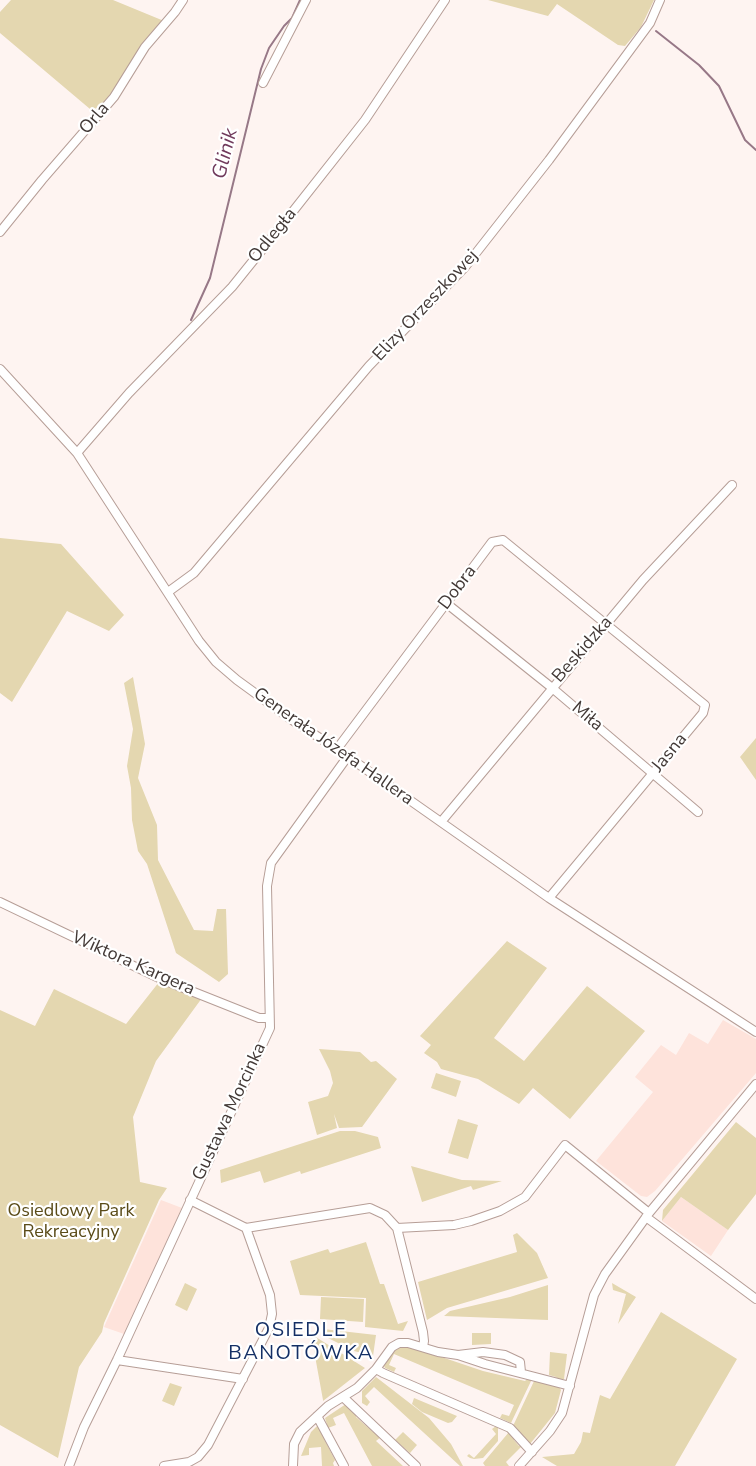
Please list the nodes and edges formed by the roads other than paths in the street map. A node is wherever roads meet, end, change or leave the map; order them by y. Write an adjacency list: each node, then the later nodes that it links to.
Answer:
1 (183, 0): 6 (street, Orla)
2 (306, 0): 5 (street)
3 (445, 0): 8 (street, Odległa)
4 (660, 0): 10 (street, Elizy Orzeszkowej)
5 (264, 83)
6 (0, 232)
7 (0, 369): 8 (street, Generała Józefa Hallera)
8 (76, 453): 10 (street, Generała Józefa Hallera)
9 (732, 484): 12 (street, Beskidzka)
10 (168, 592): 14 (street, Generała Józefa Hallera)
11 (446, 603): 12 (street, Dobra); 13 (street, Miła); 14 (street, Dobra)
12 (607, 623): 13 (street, Beskidzka); 16 (street, Jasna)
13 (551, 687): 16 (street, Miła); 18 (street, Beskidzka)
14 (337, 749): 15 (street, Generała Józefa Hallera)
15 (348, 756): 18 (street, Generała Józefa Hallera); 21 (street, Gustawa Morcinka)
16 (653, 773): 17 (street, Miła); 19 (street, Jasna)
17 (698, 812)
18 (441, 822): 19 (street, Generała Józefa Hallera)
19 (549, 898): 22 (street, Generała Józefa Hallera)
20 (0, 902): 21 (street, Wiktora Kargera)
21 (269, 1018): 24 (street, Gustawa Morcinka)
22 (756, 1032)
23 (756, 1084): 25 (street)
24 (189, 1200): 26 (street); 31 (street, Gustawa Morcinka)
25 (647, 1215): 27 (street); 28 (street); 35 (street)
26 (246, 1228): 27 (street); 34 (street)
27 (397, 1228): 29 (street)
28 (756, 1299)
29 (423, 1347): 30 (street); 32 (street)
30 (458, 1355): 33 (street); 33 (street)
31 (117, 1360): 34 (street); 40 (street, Gustawa Morcinka)
32 (376, 1369): 36 (street); 38 (street)
33 (521, 1372): 35 (street)
34 (243, 1379): 39 (street)
35 (570, 1386): 38 (street)
36 (343, 1397): 37 (street); 44 (street)
37 (317, 1416): 42 (street); 43 (street)
38 (532, 1452): 45 (street)
39 (193, 1464): 41 (street)
40 (69, 1466)
41 (164, 1466)
42 (293, 1466)
43 (344, 1466)
44 (416, 1466)
45 (519, 1466)

